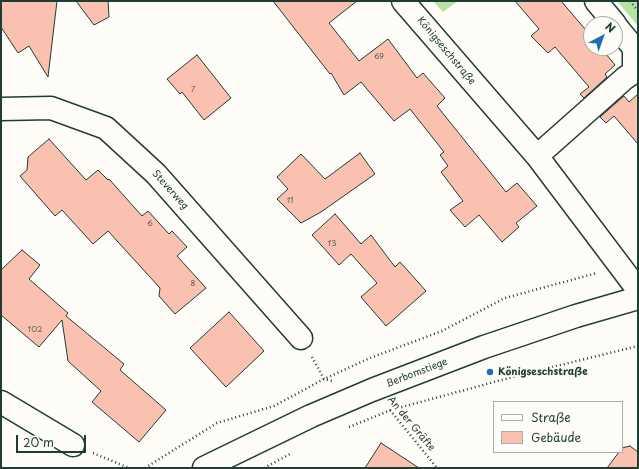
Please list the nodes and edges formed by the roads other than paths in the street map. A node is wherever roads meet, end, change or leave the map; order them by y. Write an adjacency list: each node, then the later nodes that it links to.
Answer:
1 (403, 1): 7 (street, Königseschstraße)
2 (596, 1): 3 (street)
3 (608, 16)
4 (623, 34): 5 (street)
5 (636, 72): 7 (street)
6 (1, 109): 10 (street, Steverweg)
7 (537, 156): 8 (street, Königseschstraße)
8 (638, 290)
9 (638, 298): 13 (street, Berbomstiege)
10 (301, 338)
11 (1, 402): 12 (street)
12 (74, 445)
13 (204, 468)

